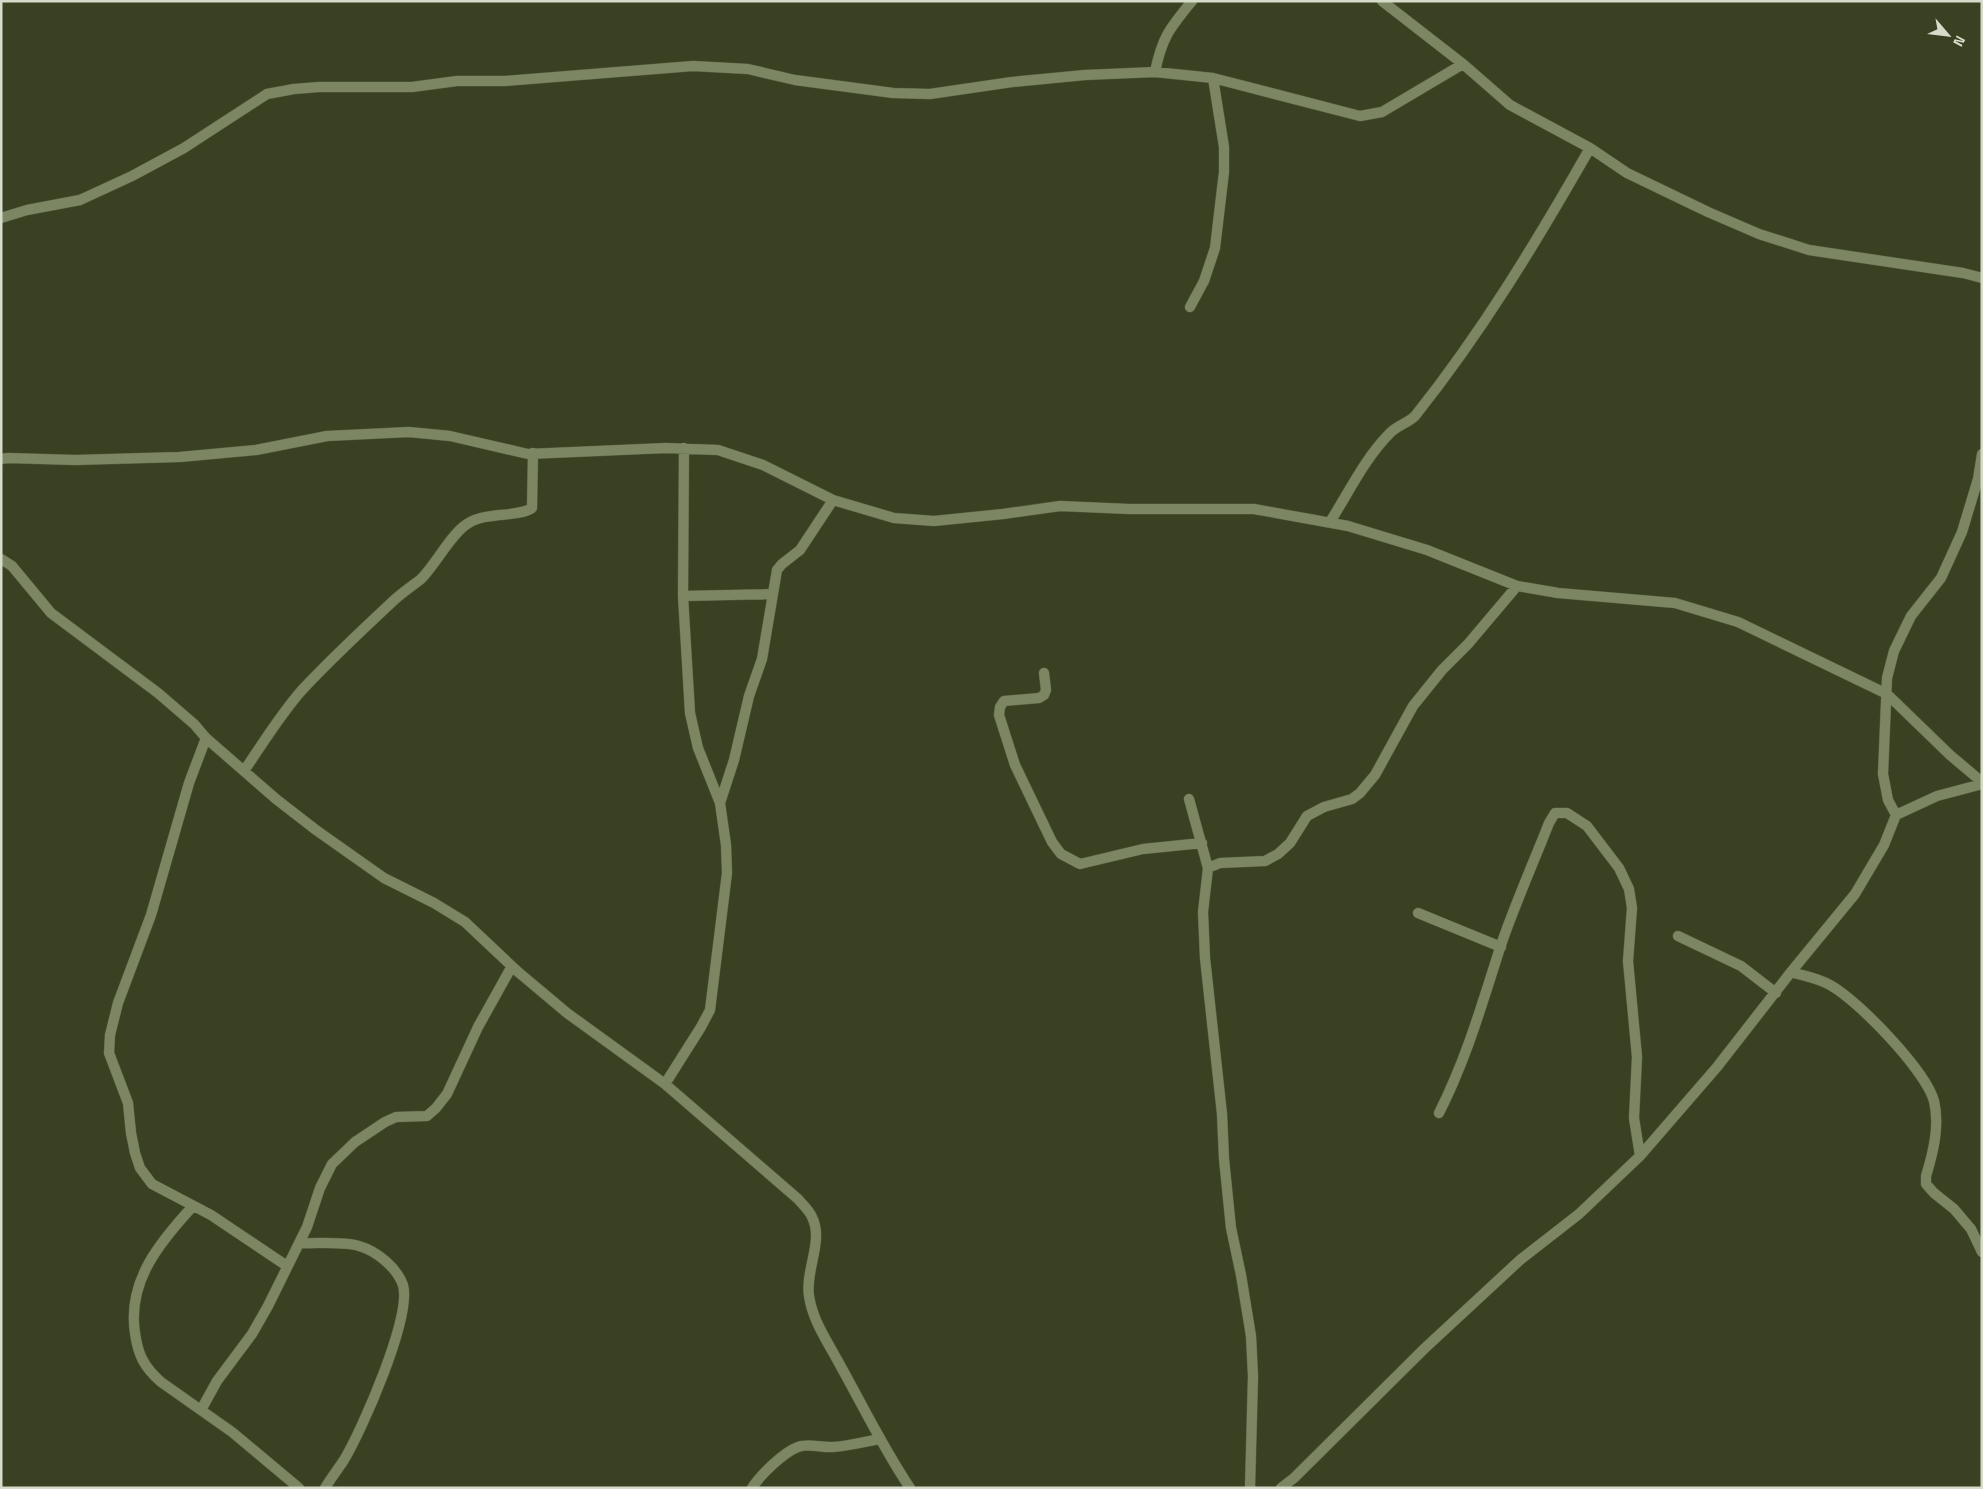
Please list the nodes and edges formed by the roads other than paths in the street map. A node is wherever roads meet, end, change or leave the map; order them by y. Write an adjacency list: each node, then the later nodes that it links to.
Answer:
1 (1192, 1): 4 (street)
2 (1382, 1): 3 (street)
3 (1463, 64): 5 (street); 6 (street)
4 (1155, 72): 5 (street); 7 (street)
5 (1213, 78): 9 (street)
6 (1590, 148): 8 (street); 15 (street)
7 (1, 218)
8 (1982, 278)
9 (1190, 307)
10 (684, 448): 11 (street); 14 (street); 19 (street)
11 (534, 453): 13 (street); 23 (street)
12 (1982, 454): 21 (street)
13 (1, 459)
14 (833, 500): 15 (street); 18 (street)
15 (1330, 522): 17 (street)
16 (1, 559): 22 (street)
17 (1517, 586): 21 (street); 29 (street)
18 (773, 594): 19 (street); 26 (street)
19 (683, 596): 26 (street)
20 (1044, 673): 28 (street)
21 (1887, 694): 24 (street); 27 (street)
22 (206, 738): 23 (street); 39 (street)
23 (244, 771): 33 (street)
24 (1982, 783): 27 (street)
25 (1189, 799): 28 (street)
26 (720, 803): 36 (street)
27 (1896, 815): 34 (street)
28 (1202, 843): 29 (street)
29 (1208, 868): 49 (street)
30 (1418, 913): 32 (street)
31 (1678, 936): 35 (street)
32 (1501, 947): 37 (street); 38 (street)
33 (512, 966): 36 (street); 40 (street)
34 (1791, 972): 35 (street); 41 (street)
35 (1776, 993): 38 (street)
36 (666, 1084): 44 (street)
37 (1439, 1113)
38 (1640, 1156): 50 (street)
39 (193, 1206): 42 (street); 43 (street)
40 (299, 1243): 42 (street); 46 (street)
41 (1982, 1252)
42 (287, 1266): 43 (street)
43 (201, 1410): 45 (street)
44 (879, 1439): 47 (street); 48 (street)
45 (298, 1488)
46 (325, 1488)
47 (752, 1488)
48 (910, 1488)
49 (1250, 1488)
50 (1281, 1488)

